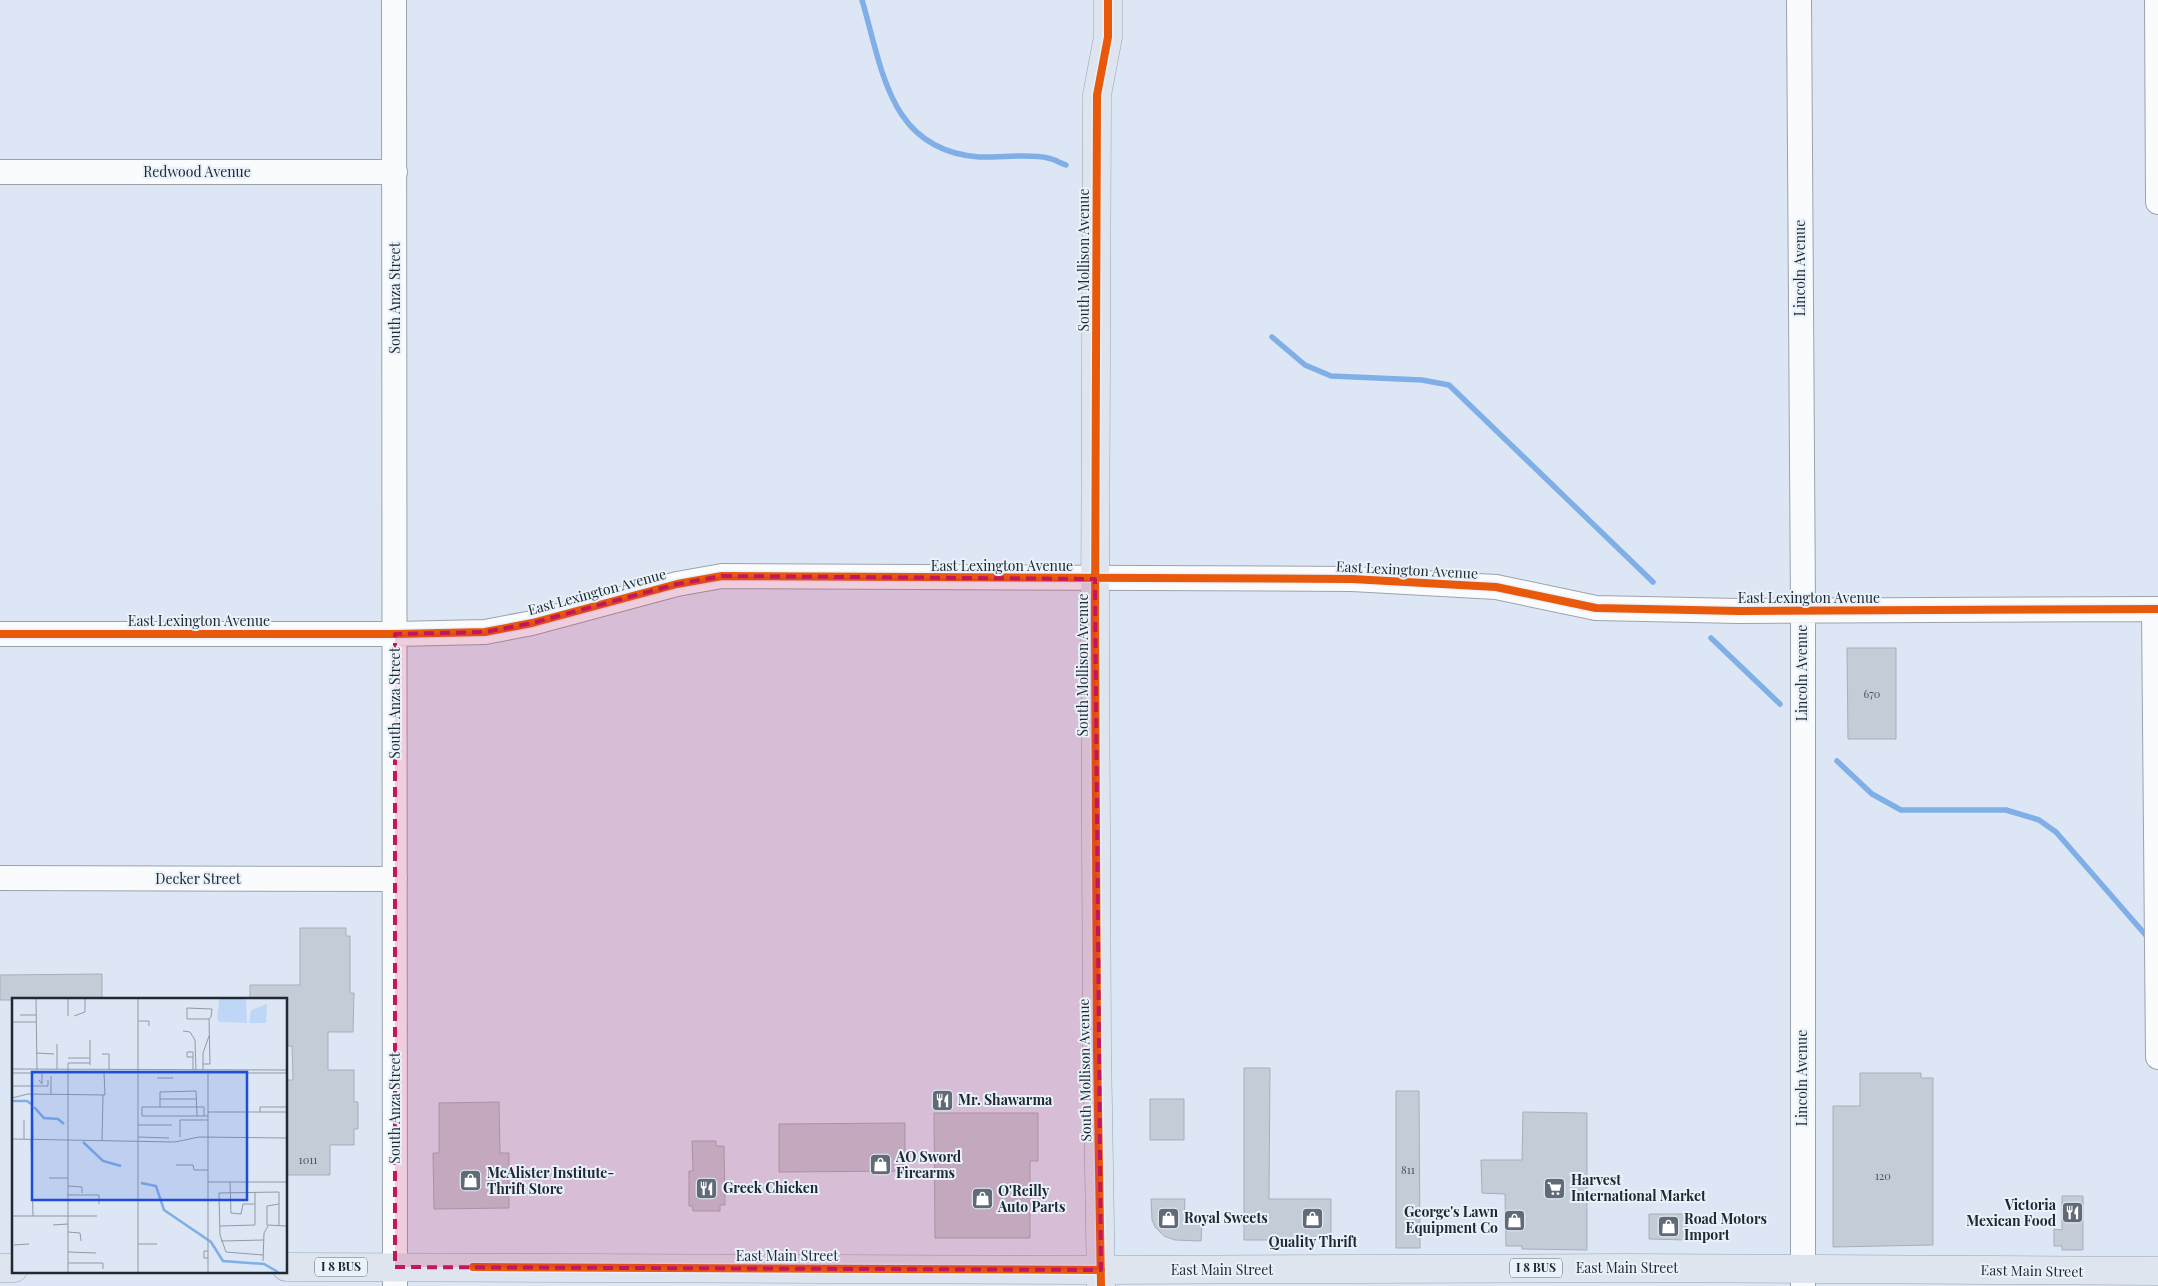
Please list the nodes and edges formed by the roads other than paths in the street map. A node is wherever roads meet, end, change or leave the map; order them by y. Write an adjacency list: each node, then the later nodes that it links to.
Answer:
1 (394, 0): 6 (street, South Anza Street)
2 (1108, 0): 8 (main road, South Mollison Avenue)
3 (1799, 0): 10 (street, Lincoln Avenue)
4 (2157, 0): 7 (street)
5 (0, 172): 6 (street, Redwood Avenue)
6 (395, 172): 12 (street, South Anza Street)
7 (2158, 202)
8 (1095, 579): 10 (street, East Lexington Avenue); 12 (street, East Lexington Avenue); 21 (main road, South Mollison Avenue)
9 (2156, 609): 10 (street, East Lexington Avenue); 15 (street)
10 (1803, 610): 20 (street, Lincoln Avenue)
11 (0, 634): 12 (street, East Lexington Avenue)
12 (395, 634): 14 (street, South Anza Street)
13 (0, 878): 14 (street, Decker Street)
14 (395, 879): 18 (street, South Anza Street)
15 (2158, 1058)
16 (288, 1267): 18 (main road, East Main Street / I 8 BUS)
17 (2158, 1271): 22 (main road, East Main Street / I 8 BUS)
18 (395, 1276): 21 (main road, East Main Street / I 8 BUS)
19 (1575, 1277): 20 (main road, East Main Street / I 8 BUS); 21 (main road, East Main Street / I 8 BUS)
20 (1803, 1277): 22 (main road, East Main Street / I 8 BUS)
21 (1101, 1278)
22 (2116, 1279)

